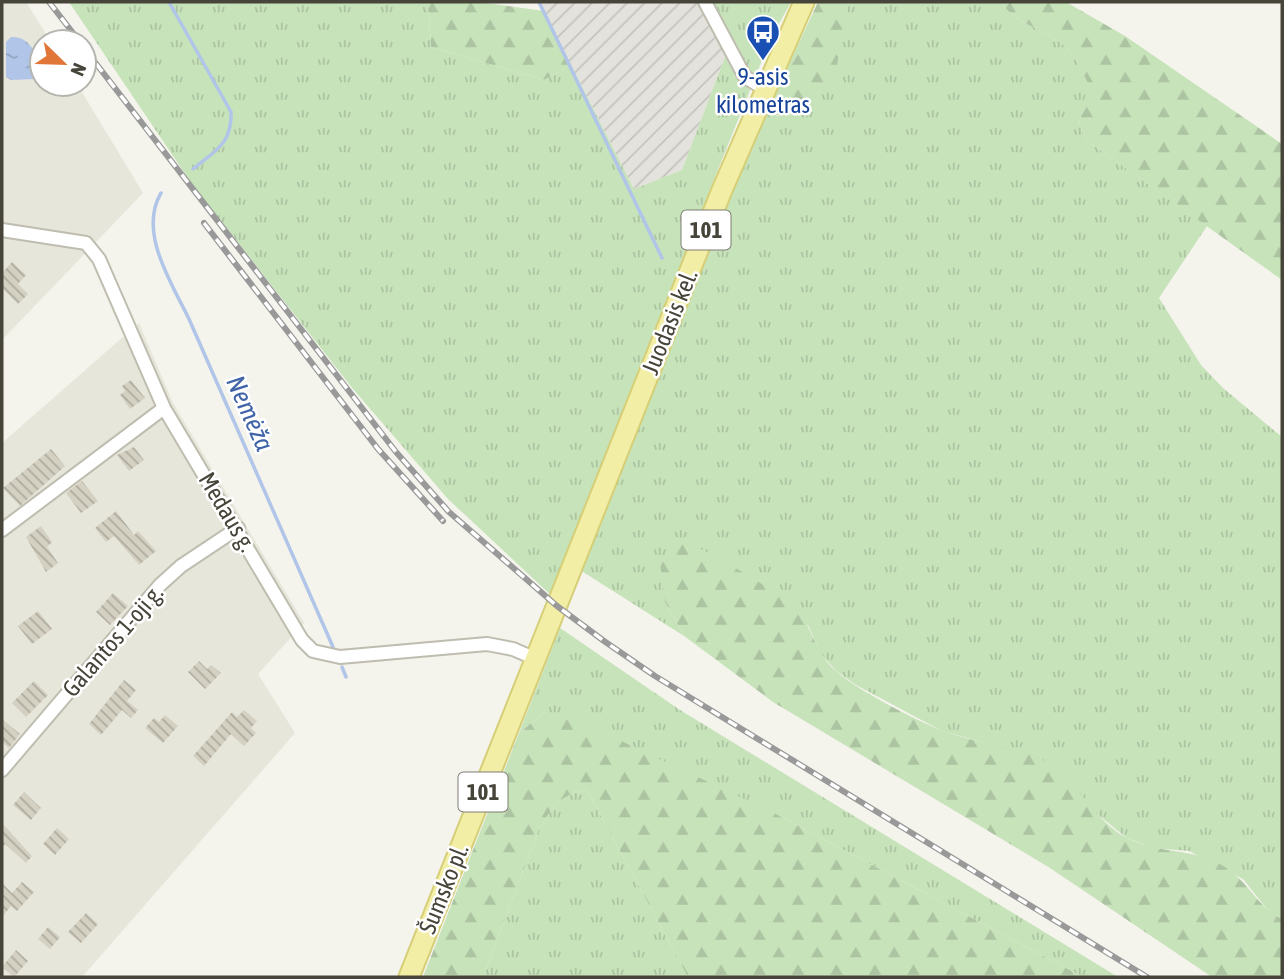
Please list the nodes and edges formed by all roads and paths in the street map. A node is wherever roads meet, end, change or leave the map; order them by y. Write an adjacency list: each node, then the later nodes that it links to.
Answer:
1 (705, 2): 3 (street)
2 (804, 2): 3 (main road, Juodasis kel. / 101)
3 (765, 89): 8 (main road, Juodasis kel. / 101)
4 (2, 230): 5 (street, Medaus g.)
5 (164, 408): 6 (street, Medaus g.); 7 (street)
6 (238, 528): 9 (street, Medaus g.); 10 (street, Galantos 1-oji g.)
7 (2, 530)
8 (557, 606): 9 (main road, Šumsko pl. / 101)
9 (536, 659): 11 (main road, Šumsko pl. / 101)
10 (2, 770)
11 (409, 977)

